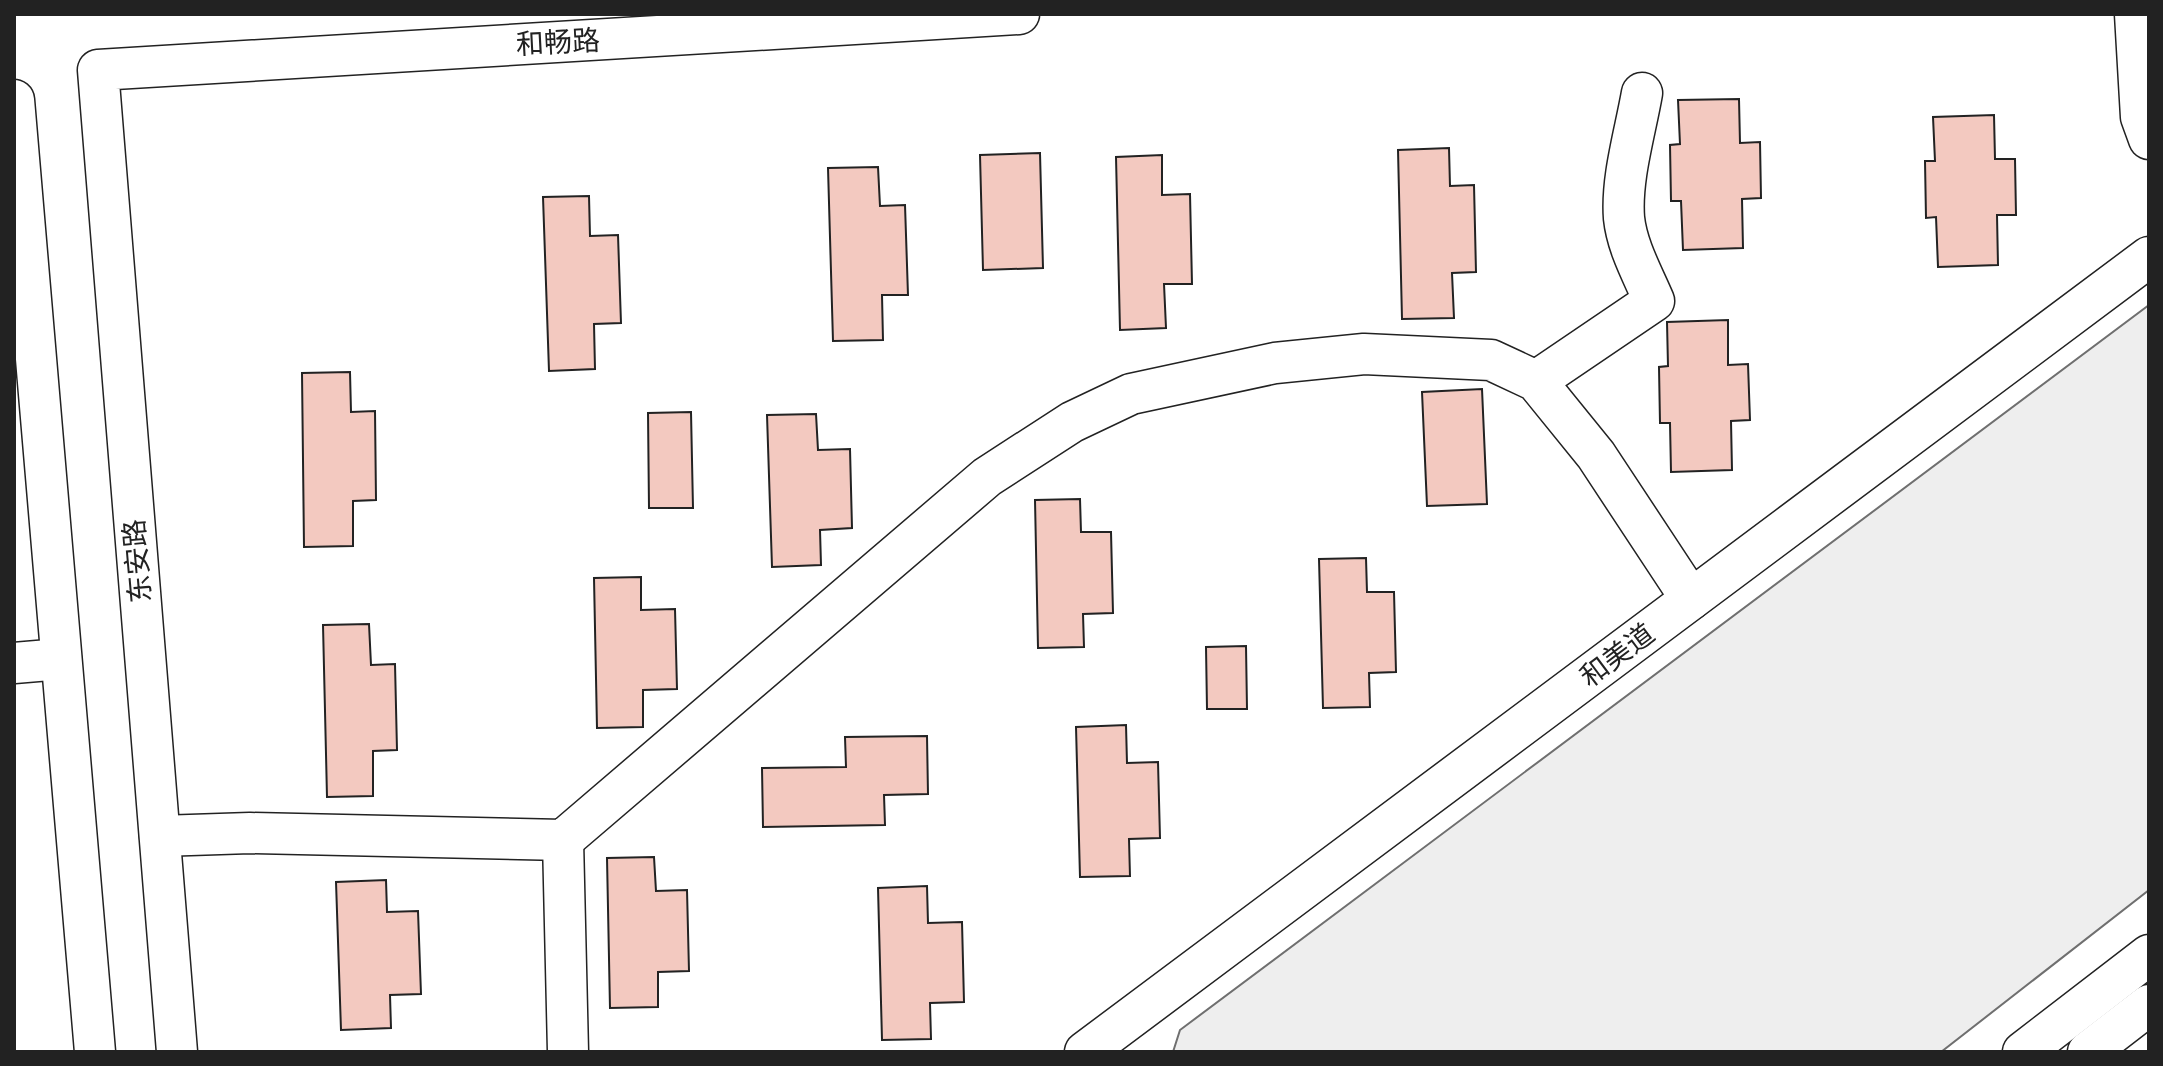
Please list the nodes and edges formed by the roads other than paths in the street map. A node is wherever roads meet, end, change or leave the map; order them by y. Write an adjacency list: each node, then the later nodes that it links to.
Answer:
1 (1019, 14): 3 (street, 和畅路)
2 (2135, 14): 6 (street)
3 (98, 70): 13 (street, 东安路)
4 (1642, 93): 9 (street)
5 (14, 100): 8 (street)
6 (2149, 139)
7 (2149, 257): 10 (street, 和美道)
8 (23, 304): 11 (street)
9 (1536, 381): 10 (street); 14 (street)
10 (1691, 599): 17 (street, 和美道)
11 (61, 659): 12 (street); 18 (street)
12 (14, 663)
13 (160, 836): 14 (street); 19 (street, 东安路)
14 (563, 840): 20 (street)
15 (2149, 955): 21 (street)
16 (2149, 1005): 22 (street)
17 (1092, 1050)
18 (95, 1052)
19 (177, 1052)
20 (568, 1052)
21 (2023, 1052)
22 (2088, 1052)

